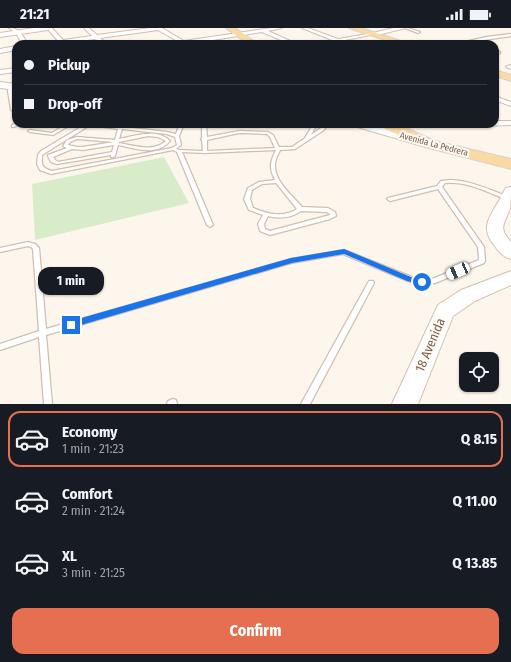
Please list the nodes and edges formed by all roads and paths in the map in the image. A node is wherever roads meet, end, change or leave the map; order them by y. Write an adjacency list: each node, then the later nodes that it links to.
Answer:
1 (11, 28): 13 (street)
2 (48, 28): 13 (street); 21 (street)
3 (86, 28): 19 (street)
4 (159, 28): 19 (street); 24 (street)
5 (230, 28): 17 (main road)
6 (280, 28): 12 (street)
7 (304, 28): 28 (street)
8 (353, 28): 15 (main road)
9 (356, 28): 15 (main road)
10 (403, 28): 15 (street)
11 (406, 28): 14 (lane)
12 (263, 31): 17 (street); 27 (street)
13 (18, 32): 16 (street); 20 (street)
14 (419, 32)
15 (372, 34): 28 (street); 29 (main road)
16 (5, 35)
17 (239, 35): 25 (street); 26 (main road)
18 (511, 35): 30 (lane)
19 (96, 37): 22 (street); 23 (street)
20 (23, 40)
21 (60, 40)
22 (76, 40)
23 (99, 40)
24 (180, 40)
25 (205, 40)
26 (247, 40)
27 (284, 40)
28 (338, 40)
29 (392, 40)
30 (473, 40)
31 (12, 49): 32 (street)
32 (0, 51)
33 (12, 70): 34 (street)
34 (0, 72)
35 (499, 74): 36 (main road)
36 (511, 78)
37 (0, 85): 38 (street)
38 (12, 87)
39 (12, 89): 41 (lane)
40 (499, 100): 42 (street)
41 (12, 104)
42 (511, 104)
43 (499, 123): 44 (street)
44 (511, 123)
45 (63, 128): 54 (lane)
46 (82, 128): 66 (lane)
47 (120, 128): 55 (lane); 58 (lane)
48 (180, 128): 55 (lane)
49 (204, 128): 56 (lane)
50 (312, 128): 57 (lane)
51 (323, 128): 57 (lane)
52 (372, 128): 59 (street, Avenida La Pedrera)
53 (395, 128): 59 (main road)
54 (30, 131)
55 (177, 136): 61 (lane)
56 (203, 139): 62 (lane); 64 (lane)
57 (307, 139): 62 (lane)
58 (117, 143): 58 (lane); 60 (lane); 60 (lane); 65 (lane)
59 (430, 144): 67 (main road, Avenida La Pedrera)
60 (71, 148): 65 (lane)
61 (173, 149): 63 (lane); 66 (lane)
62 (278, 150): 64 (lane); 68 (lane)
63 (179, 151): 64 (lane); 74 (lane)
64 (205, 152)
65 (114, 153): 66 (lane)
66 (113, 160)
67 (511, 164)
68 (277, 182): 72 (lane); 73 (lane)
69 (439, 187): 70 (lane); 71 (lane); 79 (lane)
70 (510, 194): 76 (street)
71 (390, 199)
72 (300, 209): 73 (lane); 73 (lane)
73 (264, 216)
74 (210, 225)
75 (0, 250): 79 (lane)
76 (511, 253)
77 (511, 278): 83 (street, 18 Avenida)
78 (371, 284): 82 (lane)
79 (42, 333): 80 (lane); 81 (lane)
80 (0, 347)
81 (48, 404)
82 (304, 404)
83 (405, 404)

